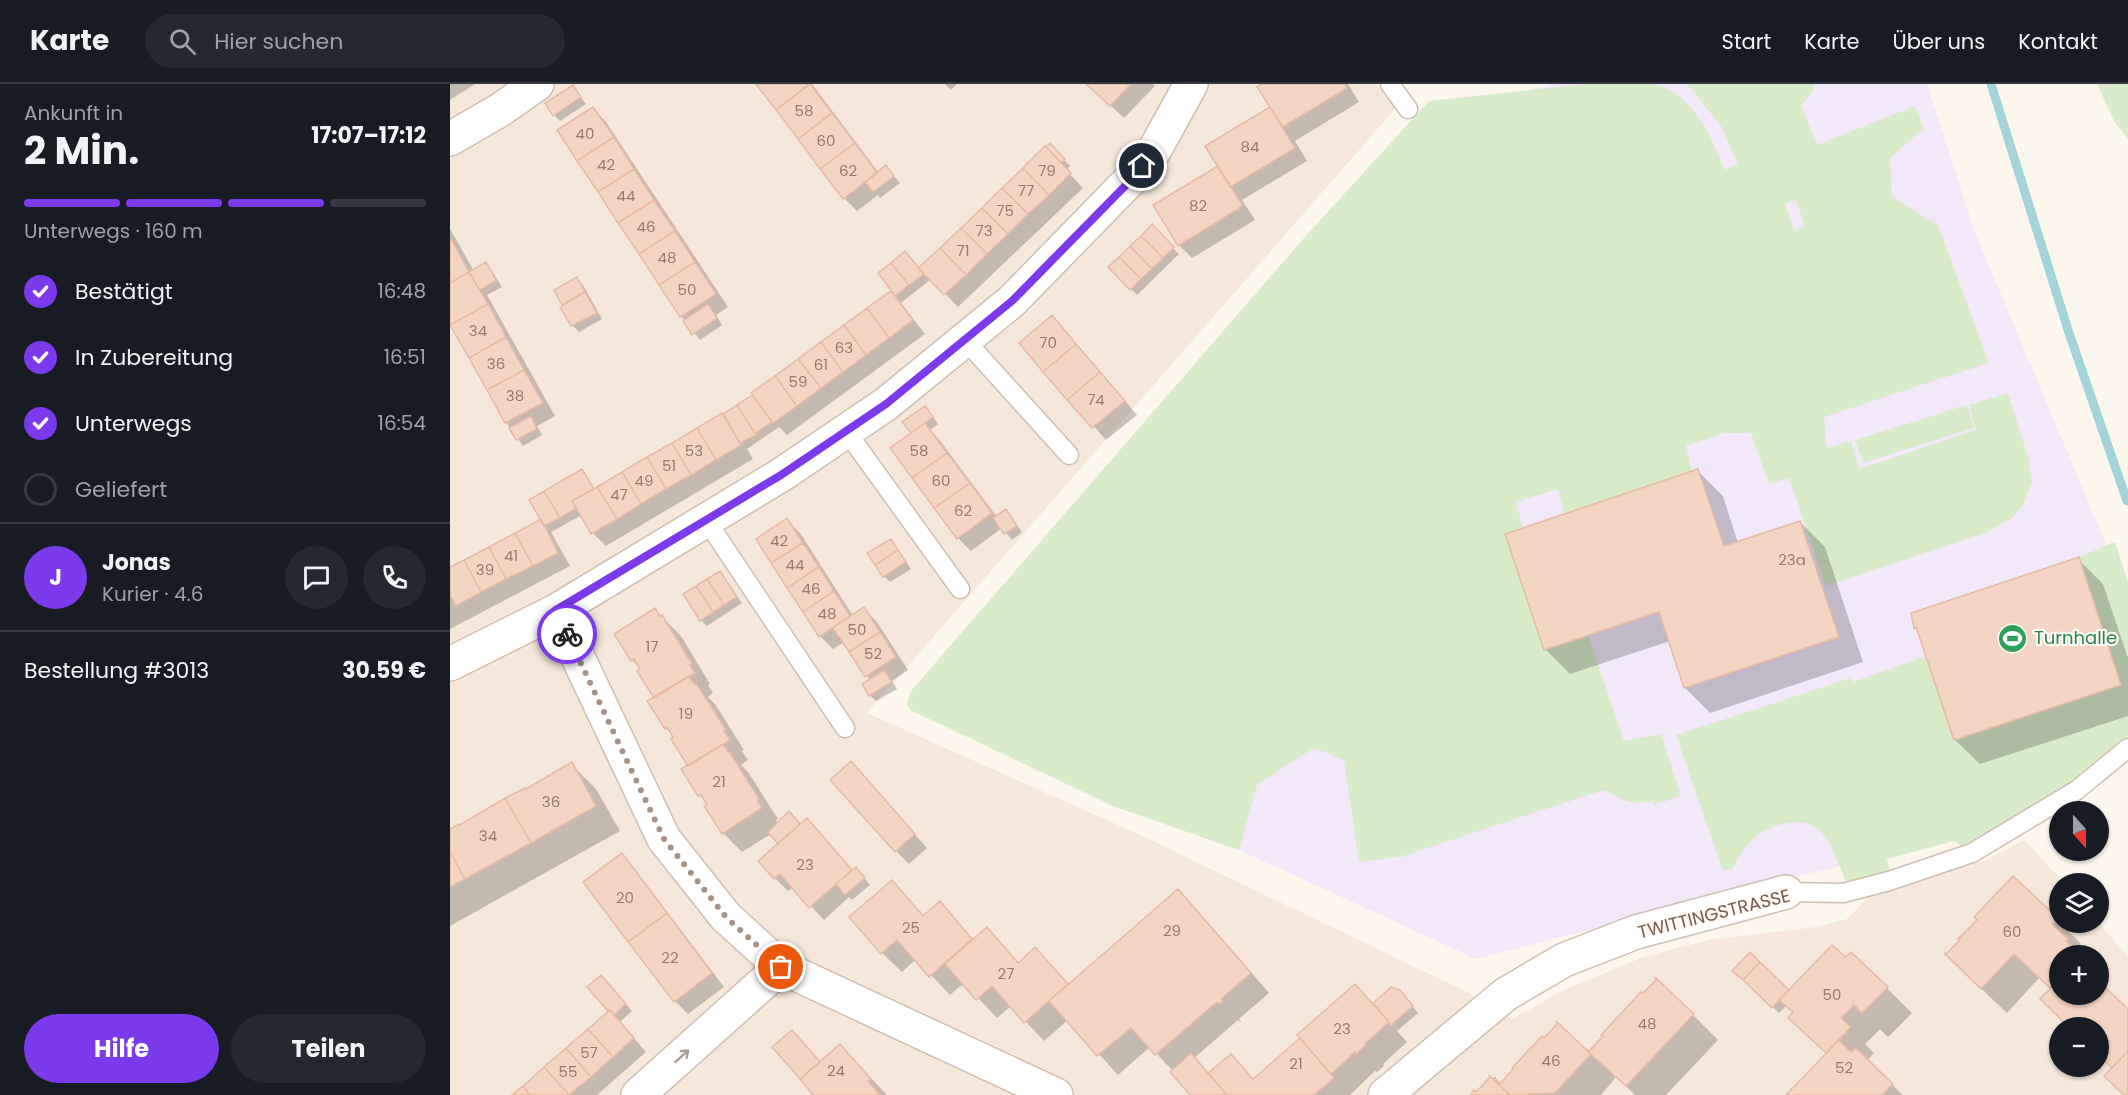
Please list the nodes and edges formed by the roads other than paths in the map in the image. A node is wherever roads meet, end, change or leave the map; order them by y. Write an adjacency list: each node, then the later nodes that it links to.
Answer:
1 (537, 84): 5 (street)
2 (1191, 84): 6 (street)
3 (1390, 84): 4 (lane)
4 (1408, 109)
5 (450, 139)
6 (964, 340): 7 (street); 8 (lane)
7 (846, 431): 9 (street); 10 (lane)
8 (1069, 455)
9 (706, 520): 11 (street); 13 (lane)
10 (960, 589)
11 (556, 610): 12 (street); 16 (street)
12 (450, 664)
13 (845, 728)
14 (2128, 748): 15 (lane, TWITTINGSTRASSE)
15 (1786, 892): 19 (street, TWITTINGSTRASSE)
16 (781, 967): 17 (street, one-way to 16); 18 (street)
17 (639, 1095)
18 (1056, 1095)
19 (1385, 1095)

